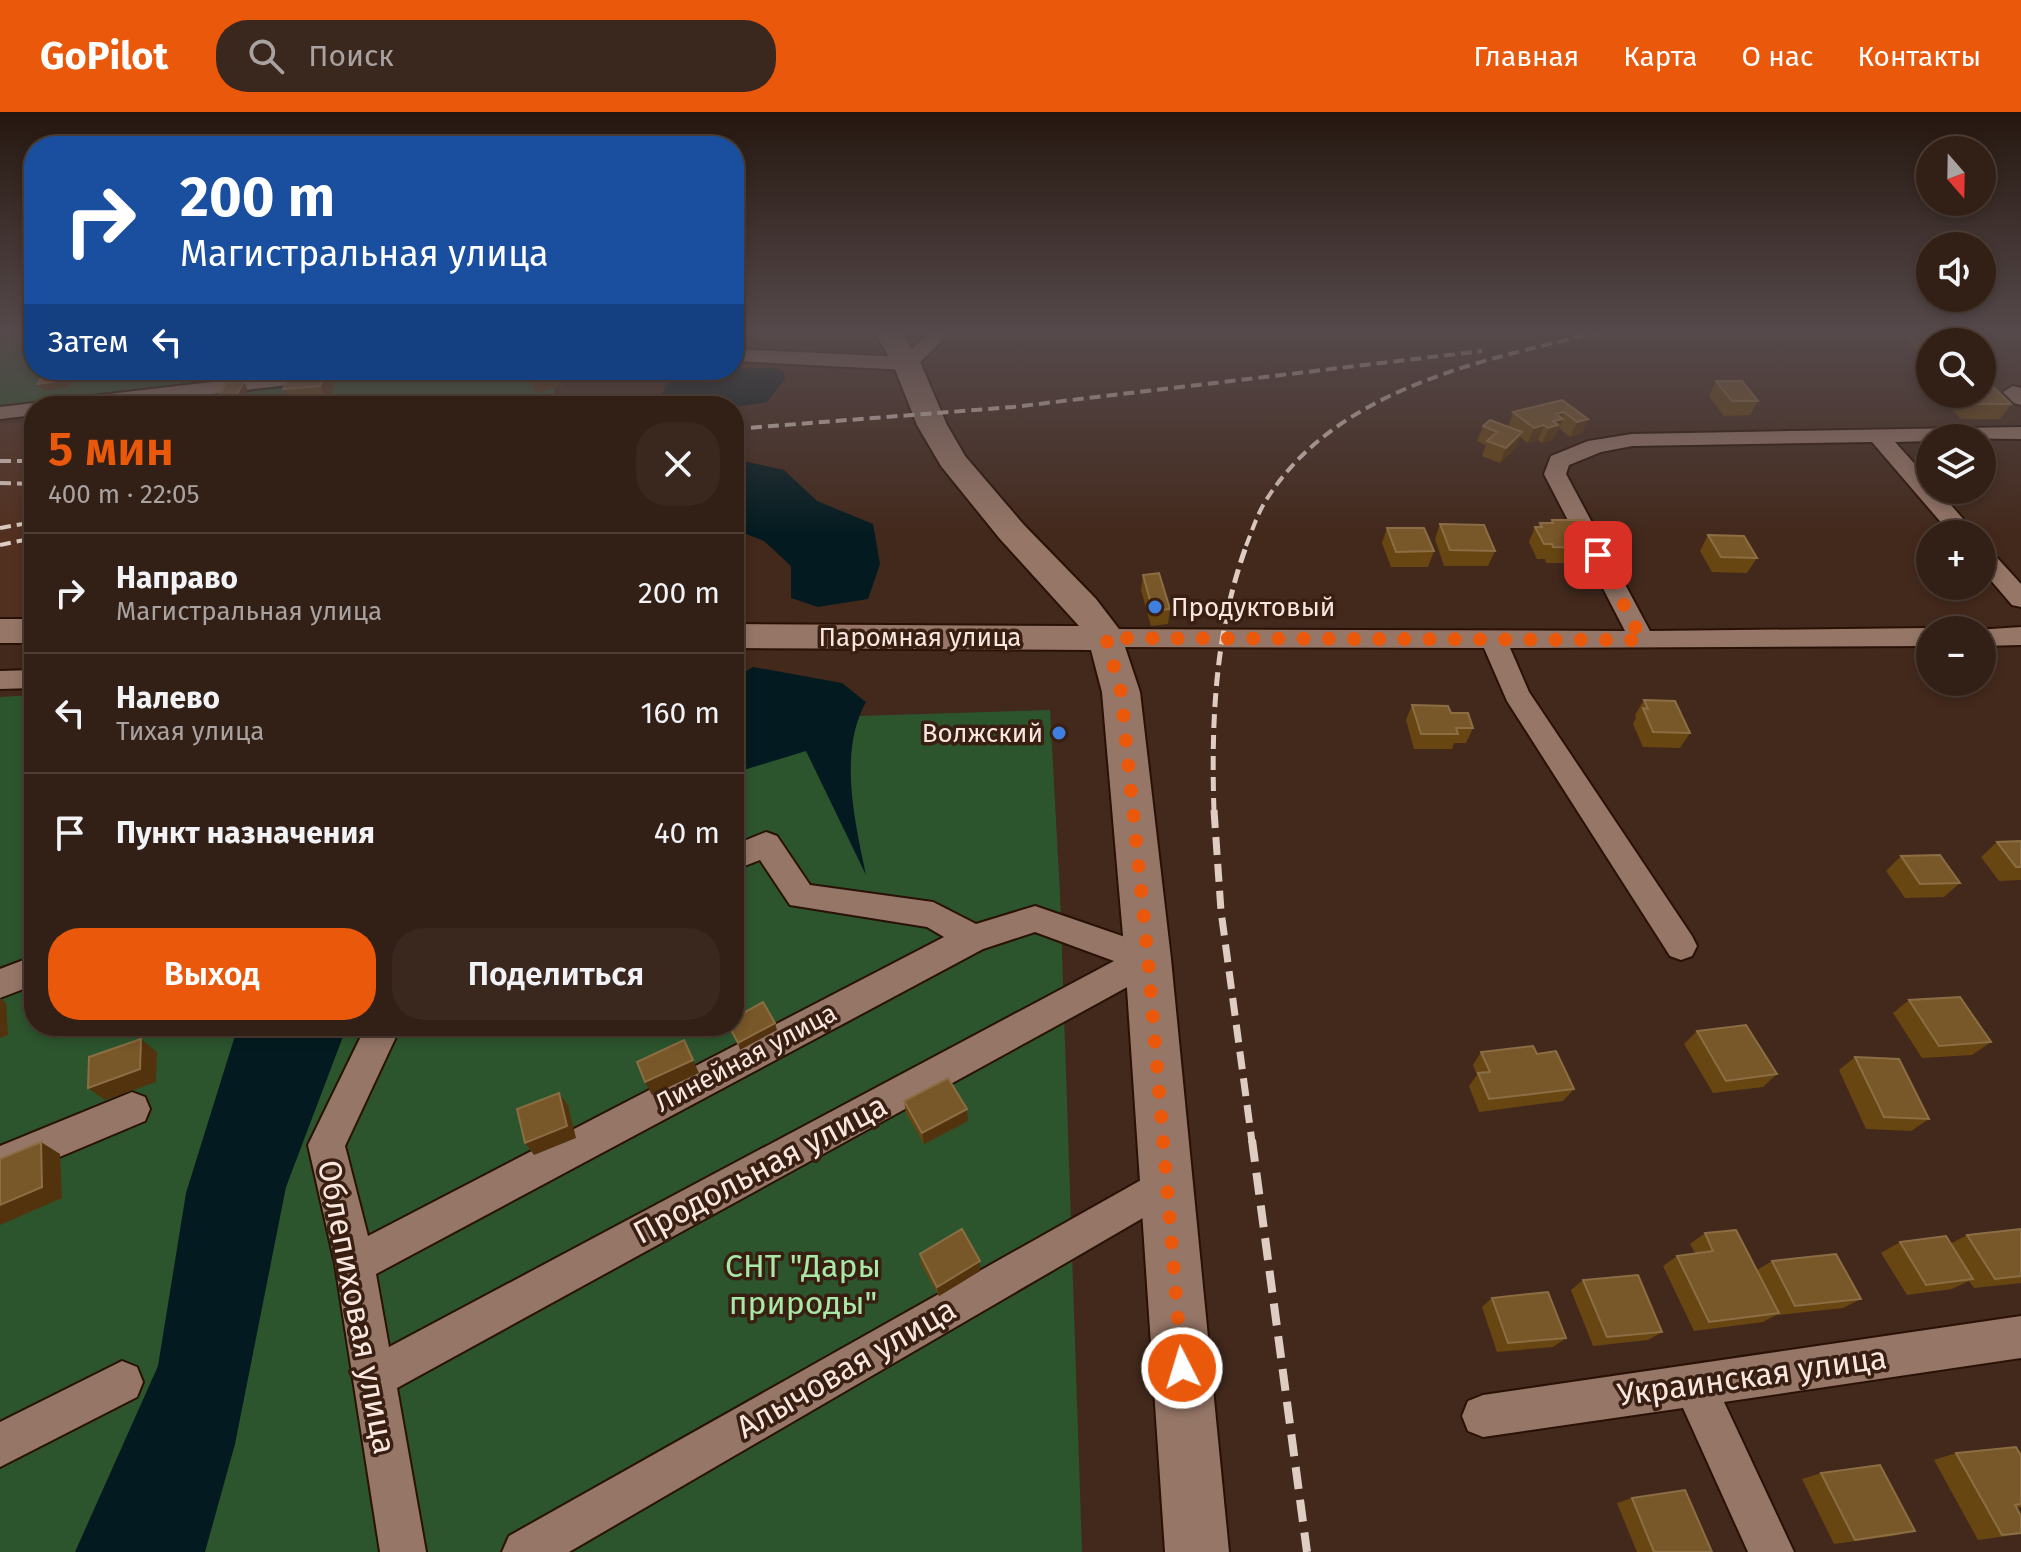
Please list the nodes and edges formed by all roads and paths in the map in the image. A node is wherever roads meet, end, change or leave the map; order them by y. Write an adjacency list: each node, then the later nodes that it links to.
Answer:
1 (922, 399): 15 (street)
2 (24, 410): 3 (street)
3 (0, 413)
4 (2021, 433): 5 (street)
5 (1877, 435): 6 (street); 17 (street)
6 (1952, 520)
7 (1996, 571): 8 (street)
8 (2021, 599)
9 (0, 631): 10 (street)
10 (24, 631)
11 (744, 636): 15 (street, Паромная улица)
12 (2021, 636): 14 (street)
13 (1916, 637): 17 (street)
14 (1996, 637)
15 (1106, 638): 16 (street); 23 (street)
16 (1493, 640): 17 (street); 22 (street)
17 (1642, 640)
18 (24, 679): 19 (street)
19 (0, 680)
20 (744, 854): 21 (street)
21 (973, 938): 23 (street, Линейная улица); 30 (street, Линейная улица)
22 (1681, 946)
23 (1148, 959): 29 (street); 32 (street, Продольная улица)
24 (24, 974): 25 (street)
25 (0, 984)
26 (379, 1036): 30 (street, Облепиховая улица)
27 (132, 1109): 28 (street)
28 (0, 1164)
29 (1166, 1184): 38 (street, Алычовая улица); 39 (street)
30 (355, 1264): 32 (street, Облепиховая улица)
31 (2021, 1337): 34 (street, Украинская улица)
32 (373, 1378): 37 (street, Облепиховая улица)
33 (122, 1382): 36 (street)
34 (1694, 1384): 35 (street, Украинская улица); 40 (street)
35 (1483, 1416)
36 (0, 1445)
37 (403, 1552)
38 (525, 1552)
39 (1197, 1552)
40 (1771, 1552)

